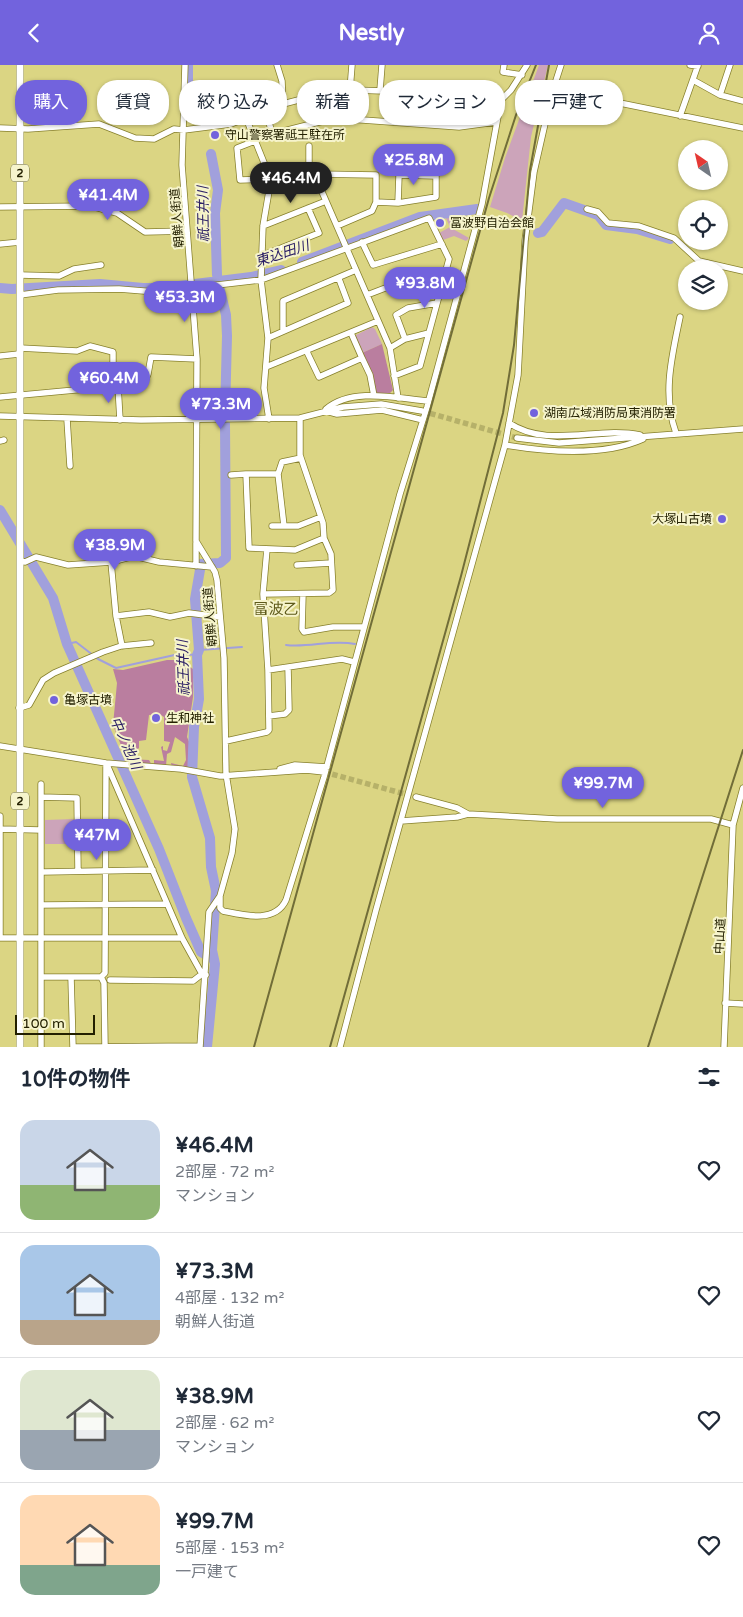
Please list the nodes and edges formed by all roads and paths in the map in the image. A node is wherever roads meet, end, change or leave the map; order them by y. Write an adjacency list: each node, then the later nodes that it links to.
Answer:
1 (20, 65): 33 (main road, 2)
2 (185, 65): 34 (street, 朝鮮人街道)
3 (277, 65): 13 (street)
4 (352, 65): 14 (street)
5 (382, 65): 15 (street)
6 (504, 65): 12 (street)
7 (527, 65): 12 (street)
8 (561, 65): 16 (street)
9 (690, 65): 10 (street)
10 (698, 65): 17 (street)
11 (730, 65): 18 (street)
12 (522, 75): 19 (street)
13 (282, 80)
14 (352, 80)
15 (381, 80)
16 (556, 80)
17 (693, 80): 18 (street); 22 (street)
18 (720, 95): 20 (street)
19 (505, 96)
20 (743, 101)
21 (623, 104): 22 (street)
22 (680, 116): 32 (street)
23 (227, 125): 34 (street)
24 (249, 125): 35 (street)
25 (270, 125): 26 (street)
26 (307, 125)
27 (433, 125): 28 (street)
28 (474, 125)
29 (496, 125): 87 (street)
30 (545, 125): 98 (street)
31 (0, 128): 33 (street)
32 (743, 128)
33 (20, 129): 34 (street); 44 (main road, 2)
34 (184, 130): 49 (street, 朝鮮人街道)
35 (255, 141): 38 (street); 38 (street)
36 (309, 146): 37 (street)
37 (315, 175): 39 (street); 40 (street); 41 (street)
38 (268, 179): 39 (street)
39 (269, 191): 47 (street)
40 (326, 201): 45 (street); 48 (street)
41 (376, 202): 42 (street); 48 (street)
42 (398, 203): 42 (street)
43 (0, 207): 44 (street)
44 (20, 207): 49 (street); 50 (main road, 2)
45 (308, 208): 47 (street); 55 (street)
46 (587, 209): 58 (street)
47 (263, 226): 55 (street)
48 (338, 229): 54 (street)
49 (188, 231): 63 (street, 朝鮮人街道)
50 (20, 242): 53 (street); 60 (main road, 2)
51 (362, 242): 52 (street); 52 (street); 54 (street)
52 (442, 244): 59 (street)
53 (0, 245)
54 (346, 247): 57 (street); 62 (street)
55 (261, 256): 62 (street)
56 (101, 265): 60 (street)
57 (356, 270): 61 (street); 65 (street)
58 (743, 271)
59 (445, 272): 65 (street); 66 (street)
60 (20, 278): 64 (main road, 2)
61 (339, 279): 69 (street); 69 (street)
62 (261, 280): 63 (street); 72 (street)
63 (193, 285): 64 (street); 79 (street, 朝鮮人街道)
64 (20, 294): 75 (main road, 2)
65 (367, 295): 68 (street)
66 (437, 303): 71 (street); 73 (street)
67 (680, 317): 100 (street)
68 (378, 321): 70 (street); 74 (street)
69 (283, 331): 72 (street)
70 (351, 333): 76 (street); 78 (street)
71 (429, 333): 73 (street); 81 (street)
72 (268, 337): 80 (street)
73 (405, 339): 74 (street)
74 (390, 348): 81 (street)
75 (19, 351): 77 (street); 82 (street); 85 (main road, 2)
76 (307, 352): 78 (street); 80 (street)
77 (0, 356)
78 (362, 358): 83 (street)
79 (197, 359): 82 (street); 96 (street, 朝鮮人街道)
80 (266, 367): 94 (street)
81 (394, 376): 86 (street)
82 (115, 386): 85 (street); 95 (street)
83 (374, 396): 86 (street); 88 (street)
84 (0, 397): 85 (street)
85 (19, 397): 91 (main road, 2)
86 (398, 398): 87 (street)
87 (428, 401): 97 (street)
88 (324, 411): 89 (street); 92 (street); 97 (street)
89 (422, 411)
90 (0, 416): 91 (street)
91 (20, 418): 93 (street); 115 (main road, 2)
92 (300, 418): 94 (street); 104 (street)
93 (67, 419): 95 (street); 105 (street)
94 (269, 419): 96 (street)
95 (120, 420): 96 (street)
96 (197, 420): 113 (street, 朝鮮人街道)
97 (423, 420): 125 (street)
98 (509, 423): 101 (street); 103 (street)
99 (743, 429): 100 (street)
100 (676, 433): 101 (street)
101 (646, 437): 102 (street); 103 (street)
102 (517, 438)
103 (504, 445): 145 (street)
104 (301, 458): 107 (street); 109 (street)
105 (70, 466)
106 (246, 474): 107 (street); 108 (street); 114 (street)
107 (278, 474): 111 (street)
108 (230, 475)
109 (321, 517): 111 (street); 112 (street)
110 (272, 526): 111 (street)
111 (284, 526)
112 (324, 538): 114 (street); 117 (street)
113 (196, 541): 118 (street, 朝鮮人街道); 120 (street)
114 (267, 549): 122 (street)
115 (22, 559): 116 (street); 131 (main road, 2)
116 (111, 562): 120 (street); 123 (street)
117 (331, 563): 119 (street); 121 (street)
118 (210, 565): 120 (street); 124 (street, 朝鮮人街道)
119 (297, 565)
120 (199, 566)
121 (304, 594): 122 (street); 125 (street)
122 (263, 595): 130 (street)
123 (116, 616): 124 (street); 127 (street)
124 (220, 617): 133 (street, 朝鮮人街道)
125 (363, 627): 128 (street)
126 (151, 643): 127 (street)
127 (122, 646): 131 (street)
128 (354, 663): 129 (street); 137 (street)
129 (288, 667): 130 (street); 132 (street)
130 (268, 670): 132 (street)
131 (19, 708): 135 (main road, 2)
132 (268, 716): 133 (street)
133 (226, 741): 138 (street, 朝鮮人街道)
134 (0, 746): 135 (street)
135 (20, 748): 136 (street); 148 (main road, 2)
136 (108, 763): 138 (street); 152 (street); 153 (street)
137 (325, 769): 138 (street); 154 (street)
138 (226, 774): 154 (street, 朝鮮人街道)
139 (41, 784): 141 (street)
140 (743, 788): 146 (street, 中山道)
141 (41, 797): 149 (street); 151 (street)
142 (416, 797): 143 (street)
143 (468, 814): 145 (street); 146 (street)
144 (0, 816): 147 (street)
145 (401, 821): 175 (street)
146 (734, 825): 167 (street, 中山道)
147 (0, 829): 148 (street); 158 (street)
148 (20, 830): 149 (street); 159 (main road, 2)
149 (40, 830): 150 (street)
150 (43, 871): 151 (street); 156 (street)
151 (78, 871): 153 (street)
152 (152, 871): 153 (street); 155 (street)
153 (106, 872): 157 (street)
154 (219, 898): 163 (street, 朝鮮人街道)
155 (167, 904): 157 (street); 161 (street)
156 (42, 905): 157 (street); 160 (street)
157 (107, 906): 162 (street)
158 (0, 924): 159 (street)
159 (20, 937): 160 (street); 172 (main road, 2)
160 (42, 938): 162 (street); 164 (street)
161 (182, 938): 162 (street); 163 (street)
162 (106, 939): 166 (street)
163 (204, 975): 166 (street); 171 (street, 朝鮮人街道)
164 (41, 977): 165 (street); 173 (street)
165 (72, 977): 166 (street); 174 (street)
166 (105, 978): 169 (street)
167 (725, 1003): 168 (street); 176 (street, 中山道)
168 (743, 1004)
169 (104, 1046): 170 (street); 174 (street)
170 (116, 1046): 171 (street)
171 (200, 1046)
172 (20, 1047)
173 (41, 1047)
174 (73, 1047)
175 (340, 1047)
176 (724, 1047)

